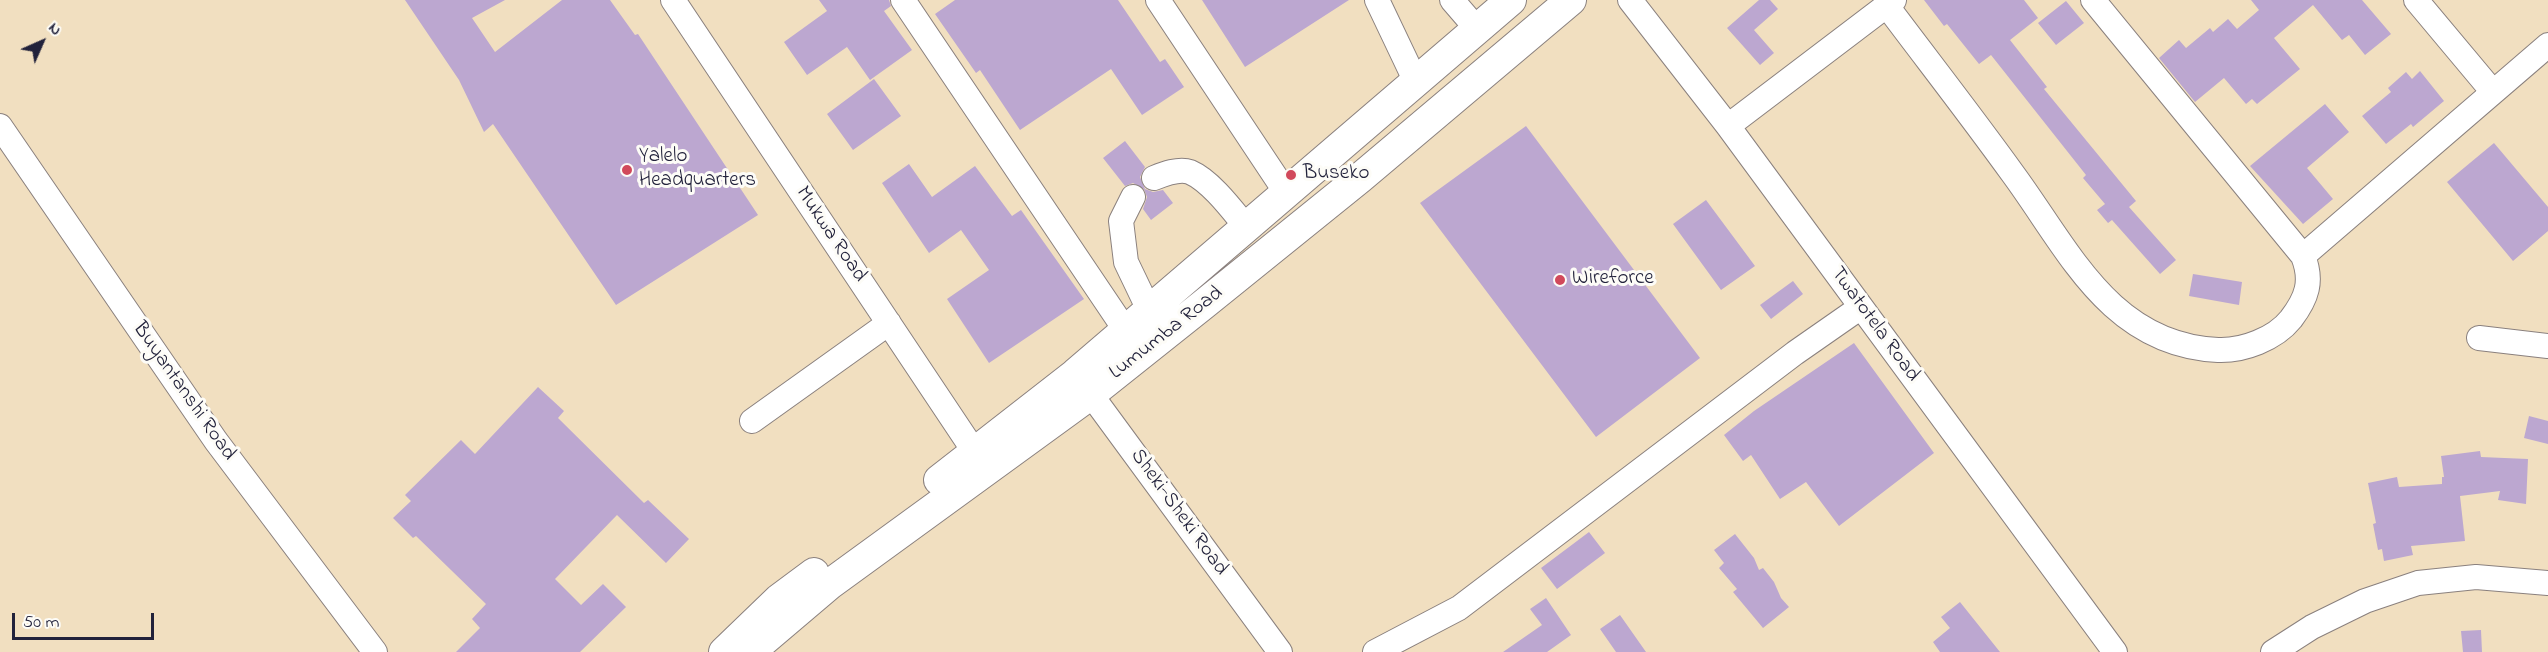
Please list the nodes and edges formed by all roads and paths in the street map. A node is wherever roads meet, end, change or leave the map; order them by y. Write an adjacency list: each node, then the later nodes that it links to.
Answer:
1 (673, 0): 25 (street, Mukwa Road)
2 (903, 0): 26 (street)
3 (1158, 0): 19 (street)
4 (1377, 0): 14 (street)
5 (1452, 0): 12 (street)
6 (1511, 0): 12 (main road, Lumumba Road)
7 (1571, 0): 29 (main road, Lumumba Road)
8 (1630, 0): 17 (street, Twatotela Road)
9 (2094, 0): 22 (street)
10 (2416, 0): 15 (street)
11 (1890, 3): 17 (street); 22 (street)
12 (1478, 29): 14 (main road, Lumumba Road)
13 (2548, 45): 15 (street)
14 (1416, 82): 19 (main road, Lumumba Road)
15 (2493, 92): 22 (street)
16 (0, 126): 33 (street, Buyantanshi Road)
17 (1728, 126): 23 (street, Twatotela Road)
18 (1154, 178): 21 (street)
19 (1287, 194): 21 (main road, Lumumba Road)
20 (1133, 197): 24 (street)
21 (1247, 228): 24 (main road, Lumumba Road)
22 (2302, 256)
23 (1861, 307): 37 (street); 38 (street, Twatotela Road)
24 (1149, 310): 26 (main road, Lumumba Road)
25 (889, 323): 30 (street); 31 (street, Mukwa Road)
26 (1126, 331): 29 (main road, Lumumba Road)
27 (2479, 338): 28 (street)
28 (2548, 346)
29 (1083, 384): 31 (main road, Lumumba Road); 36 (street, Sheki-Sheki Road)
30 (752, 421)
31 (981, 462): 34 (main road, Lumumba Road); 35 (main road, Lumumba Road)
32 (2548, 583): 39 (street)
33 (375, 652)
34 (724, 652)
35 (750, 652)
36 (1280, 652)
37 (1375, 652)
38 (2115, 652)
39 (2273, 652)

